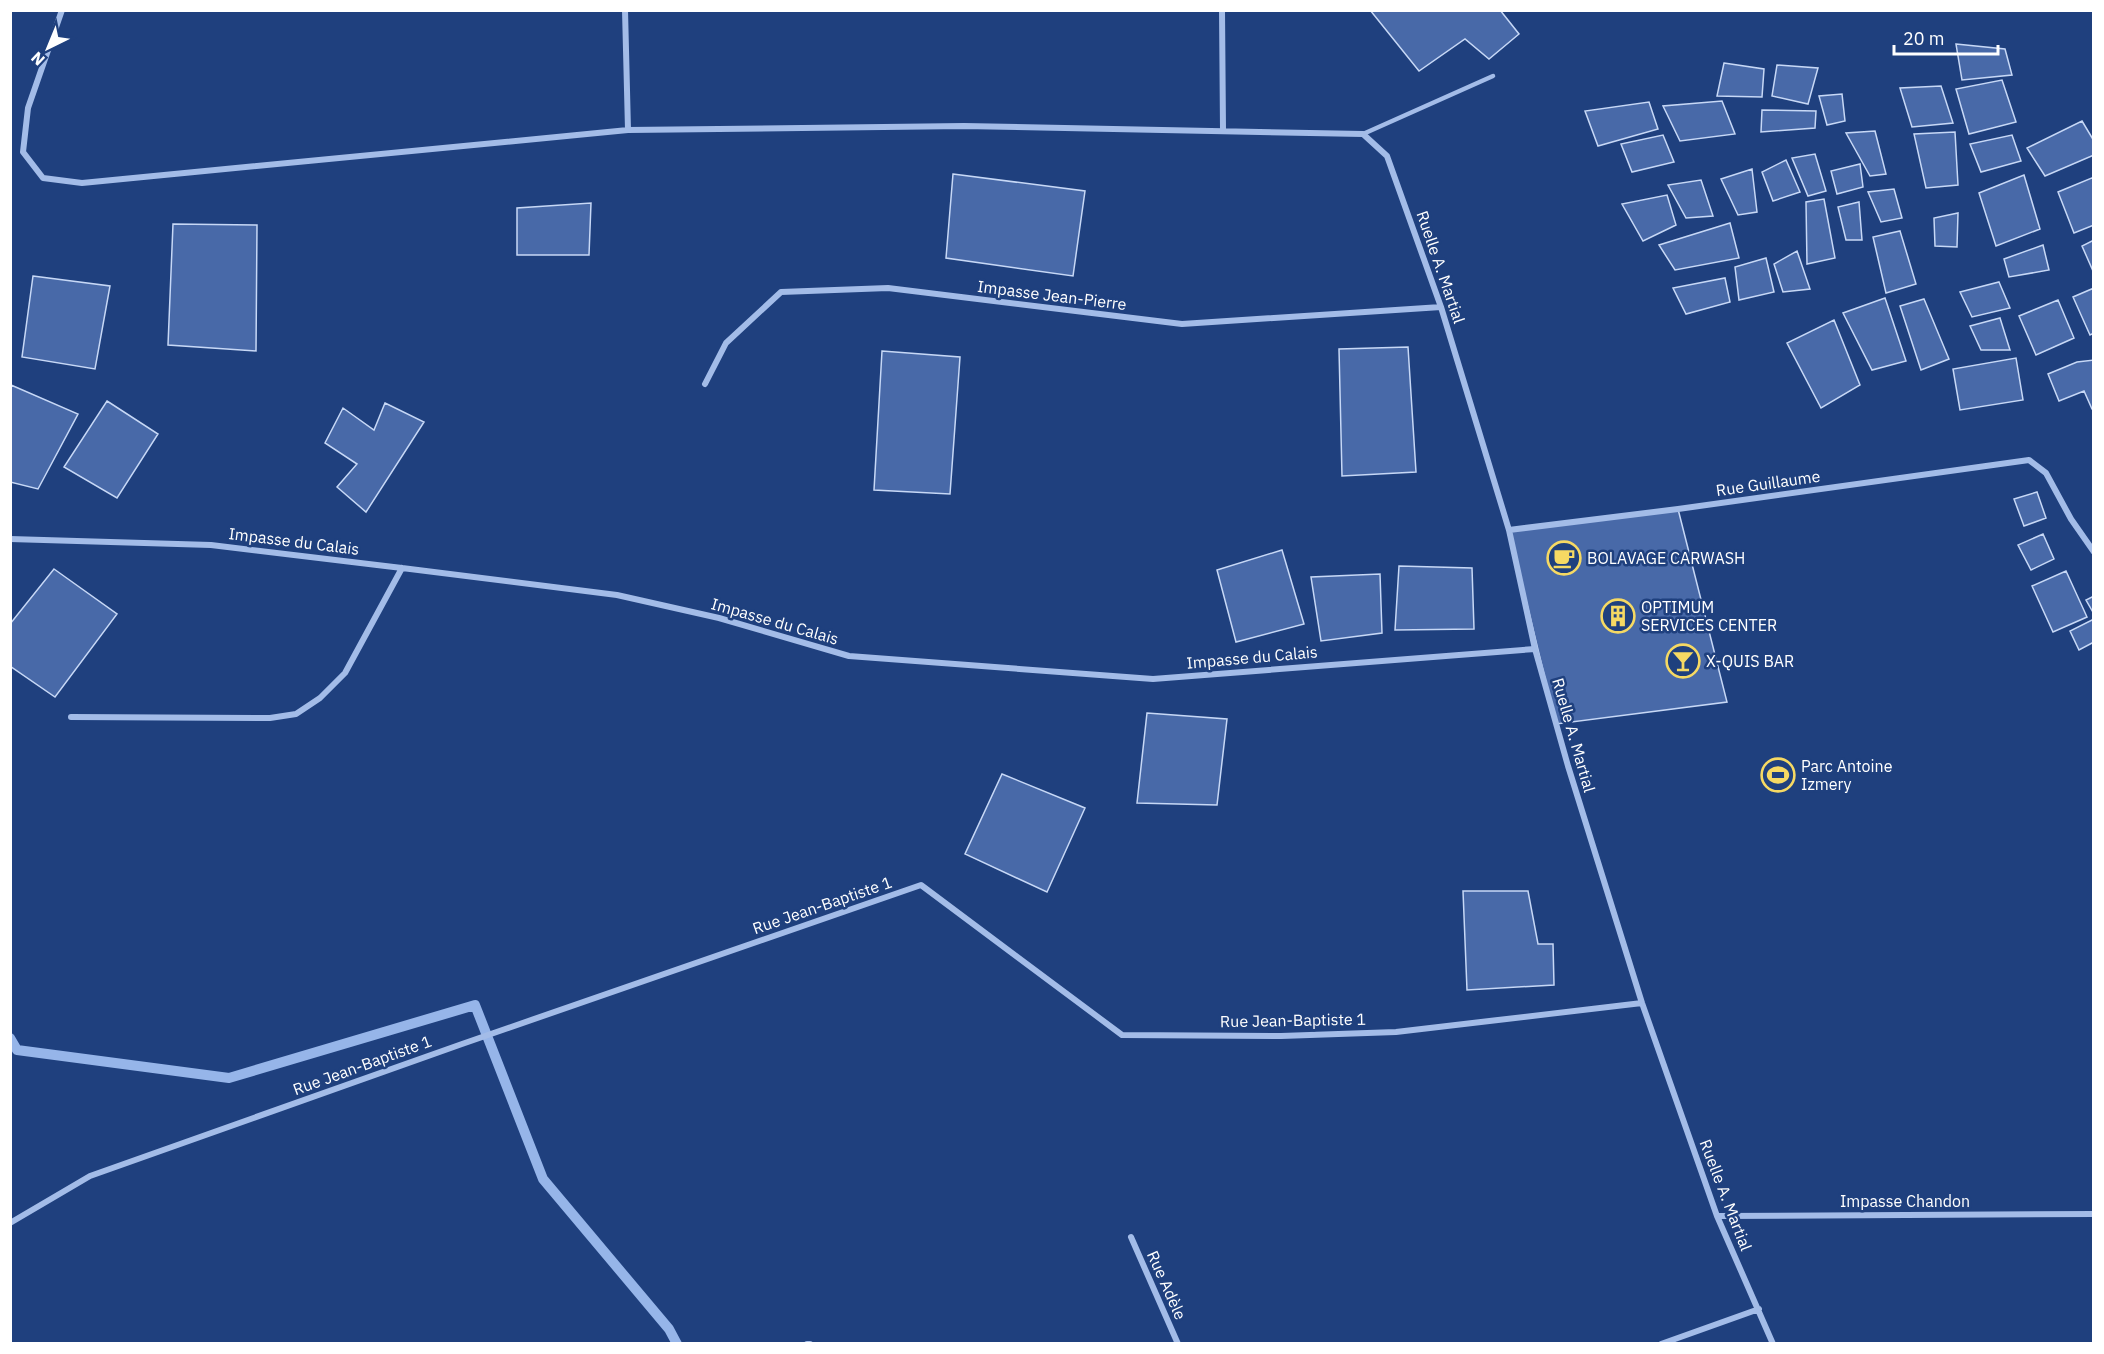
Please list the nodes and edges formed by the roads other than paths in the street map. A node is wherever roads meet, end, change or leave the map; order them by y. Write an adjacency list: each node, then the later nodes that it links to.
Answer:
1 (63, 10): 5 (street)
2 (625, 10): 5 (street)
3 (1222, 10): 6 (street)
4 (1493, 76): 7 (lane)
5 (628, 130): 6 (street)
6 (1223, 130): 7 (street)
7 (1363, 134): 8 (street, Ruelle A. Martial)
8 (1441, 307): 9 (street, Impasse Jean-Pierre); 10 (street, Ruelle A. Martial)
9 (705, 384)
10 (1509, 530): 12 (street, Rue Guillaume); 14 (street, Ruelle A. Martial)
11 (10, 539): 13 (street, Impasse du Calais)
12 (2094, 552)
13 (402, 568): 14 (street, Impasse du Calais); 15 (street)
14 (1535, 649): 16 (street, Ruelle A. Martial)
15 (71, 717)
16 (1642, 1003): 18 (street, Ruelle A. Martial); 19 (street, Rue Jean-Baptiste 1)
17 (2094, 1214): 18 (street, Impasse Chandon)
18 (1717, 1216): 21 (street, Ruelle A. Martial)
19 (10, 1223)
20 (1131, 1237): 22 (street, Rue Adèle)
21 (1759, 1309): 23 (street); 24 (street, Ruelle A. Martial)
22 (1178, 1344)
23 (1660, 1344)
24 (1773, 1344)

